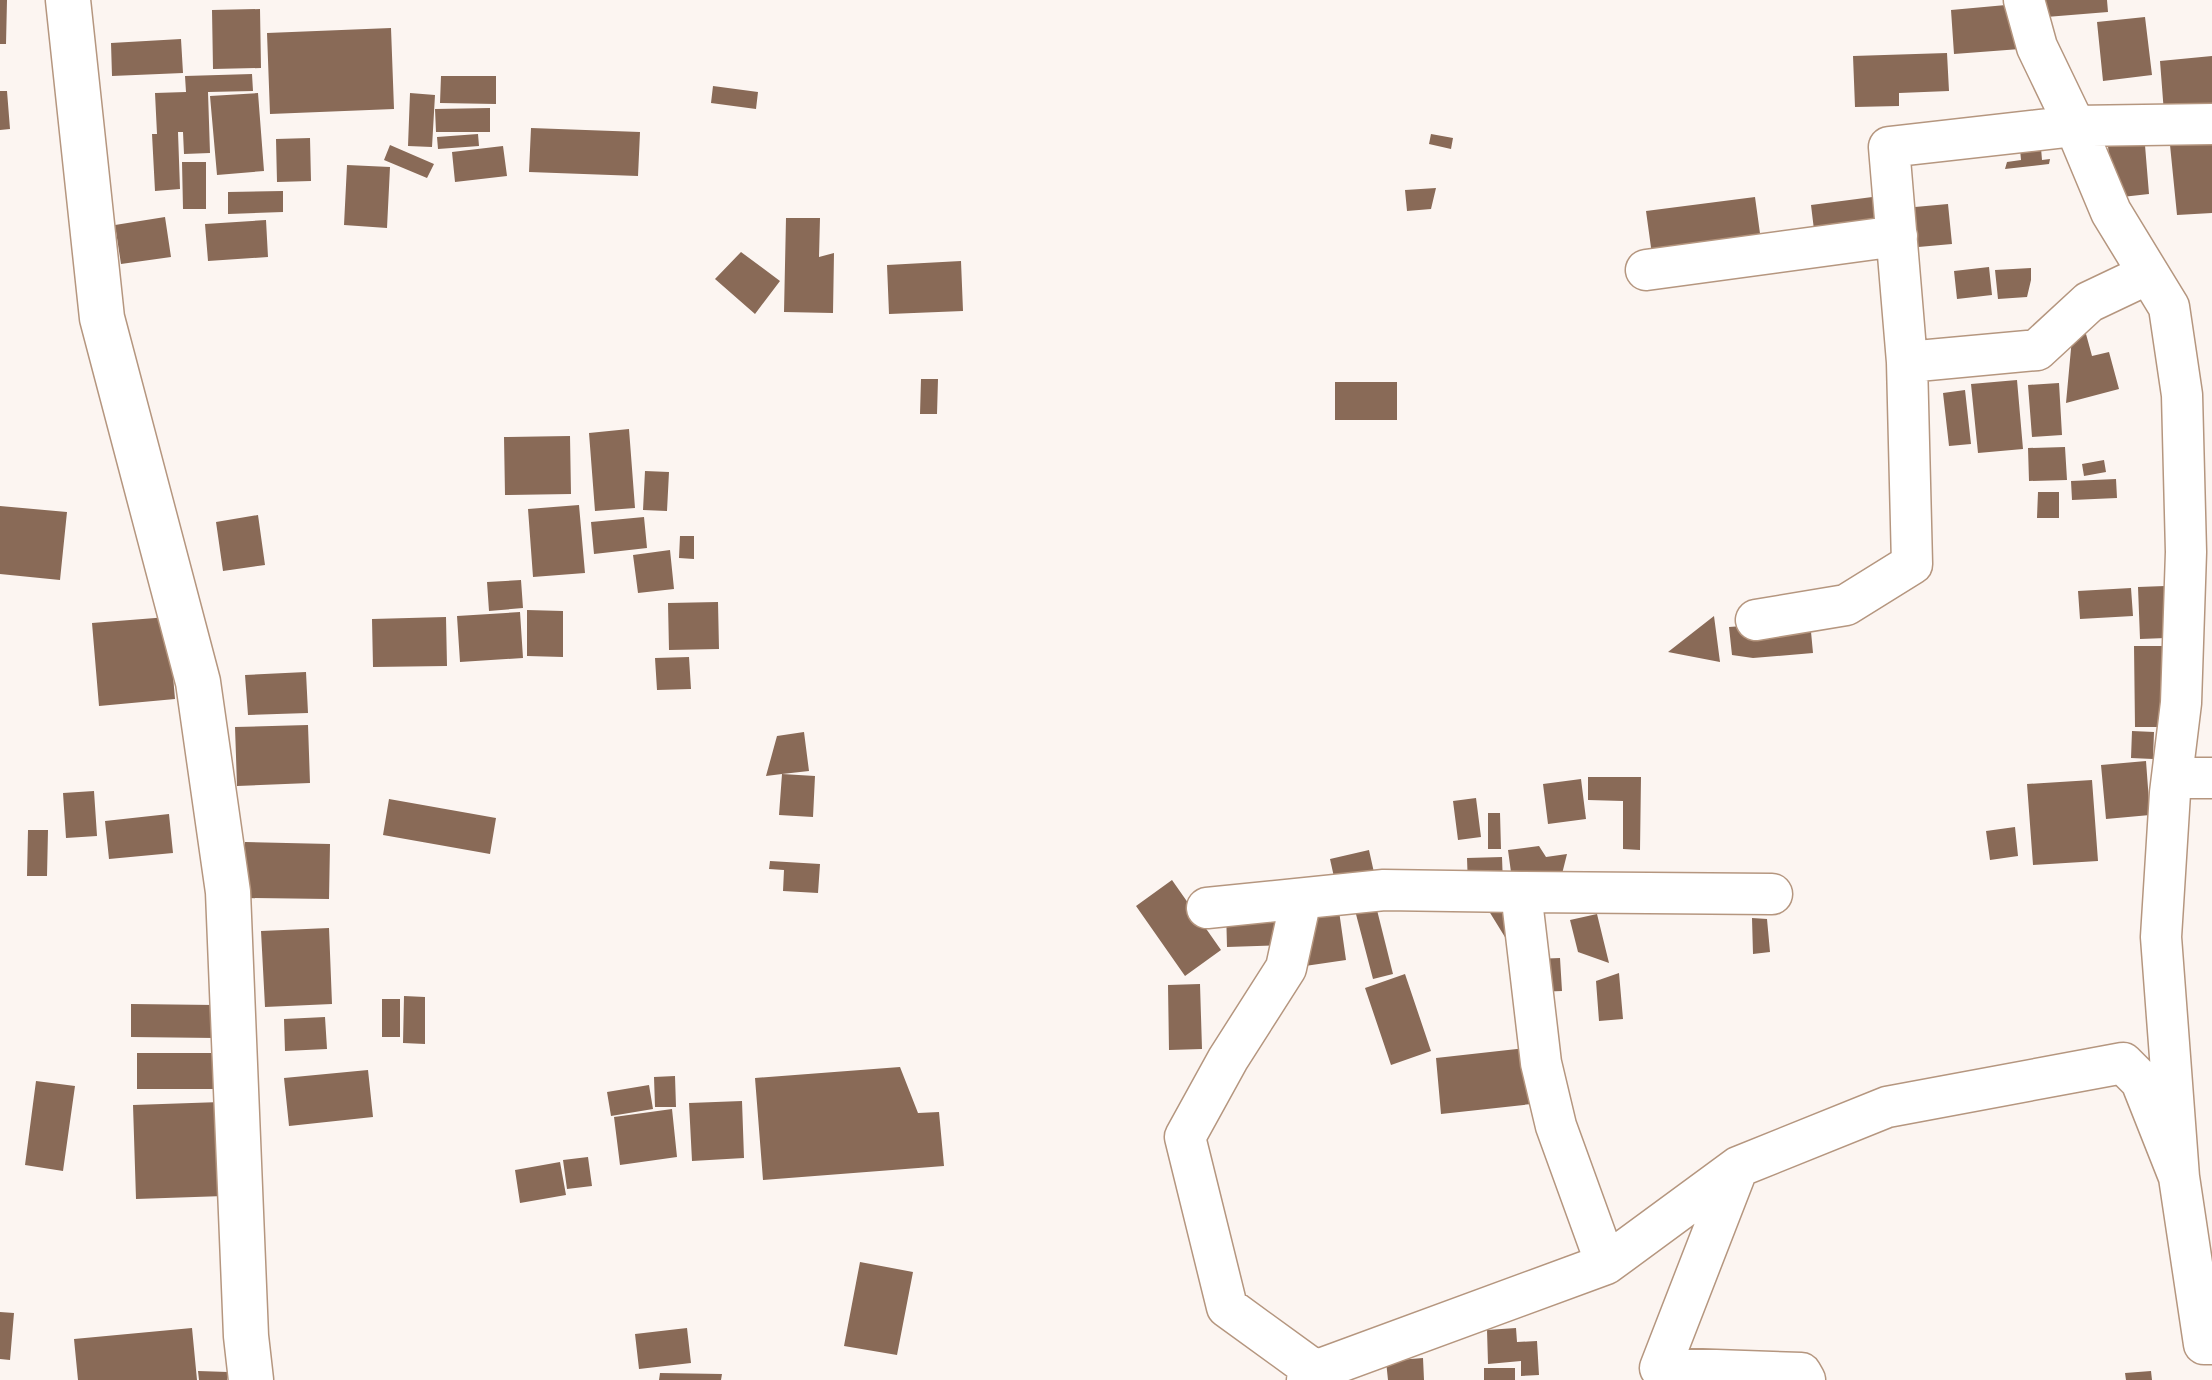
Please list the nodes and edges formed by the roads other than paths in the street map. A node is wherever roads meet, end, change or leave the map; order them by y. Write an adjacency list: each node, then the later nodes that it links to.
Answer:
1 (68, 0): 25 (main road)
2 (2024, 0): 4 (street)
3 (2212, 124): 4 (street)
4 (2075, 126): 5 (street); 7 (street)
5 (1897, 236): 6 (street); 8 (street)
6 (1646, 270)
7 (2148, 274): 8 (street); 9 (street)
8 (1907, 362): 10 (street)
9 (2197, 418): 11 (street)
10 (1756, 620)
11 (2172, 778): 12 (street); 18 (street)
12 (2212, 778)
13 (1521, 892): 14 (street); 15 (street); 19 (street)
14 (1772, 894)
15 (1301, 899): 16 (street); 23 (street)
16 (1207, 908)
17 (1738, 1167): 18 (street); 19 (street); 22 (street)
18 (2179, 1177): 20 (street)
19 (1606, 1264): 23 (street)
20 (2204, 1277): 21 (street)
21 (2212, 1344)
22 (1657, 1374): 24 (street)
23 (1311, 1376)
24 (1750, 1376): 26 (street)
25 (251, 1380)
26 (1805, 1380)

